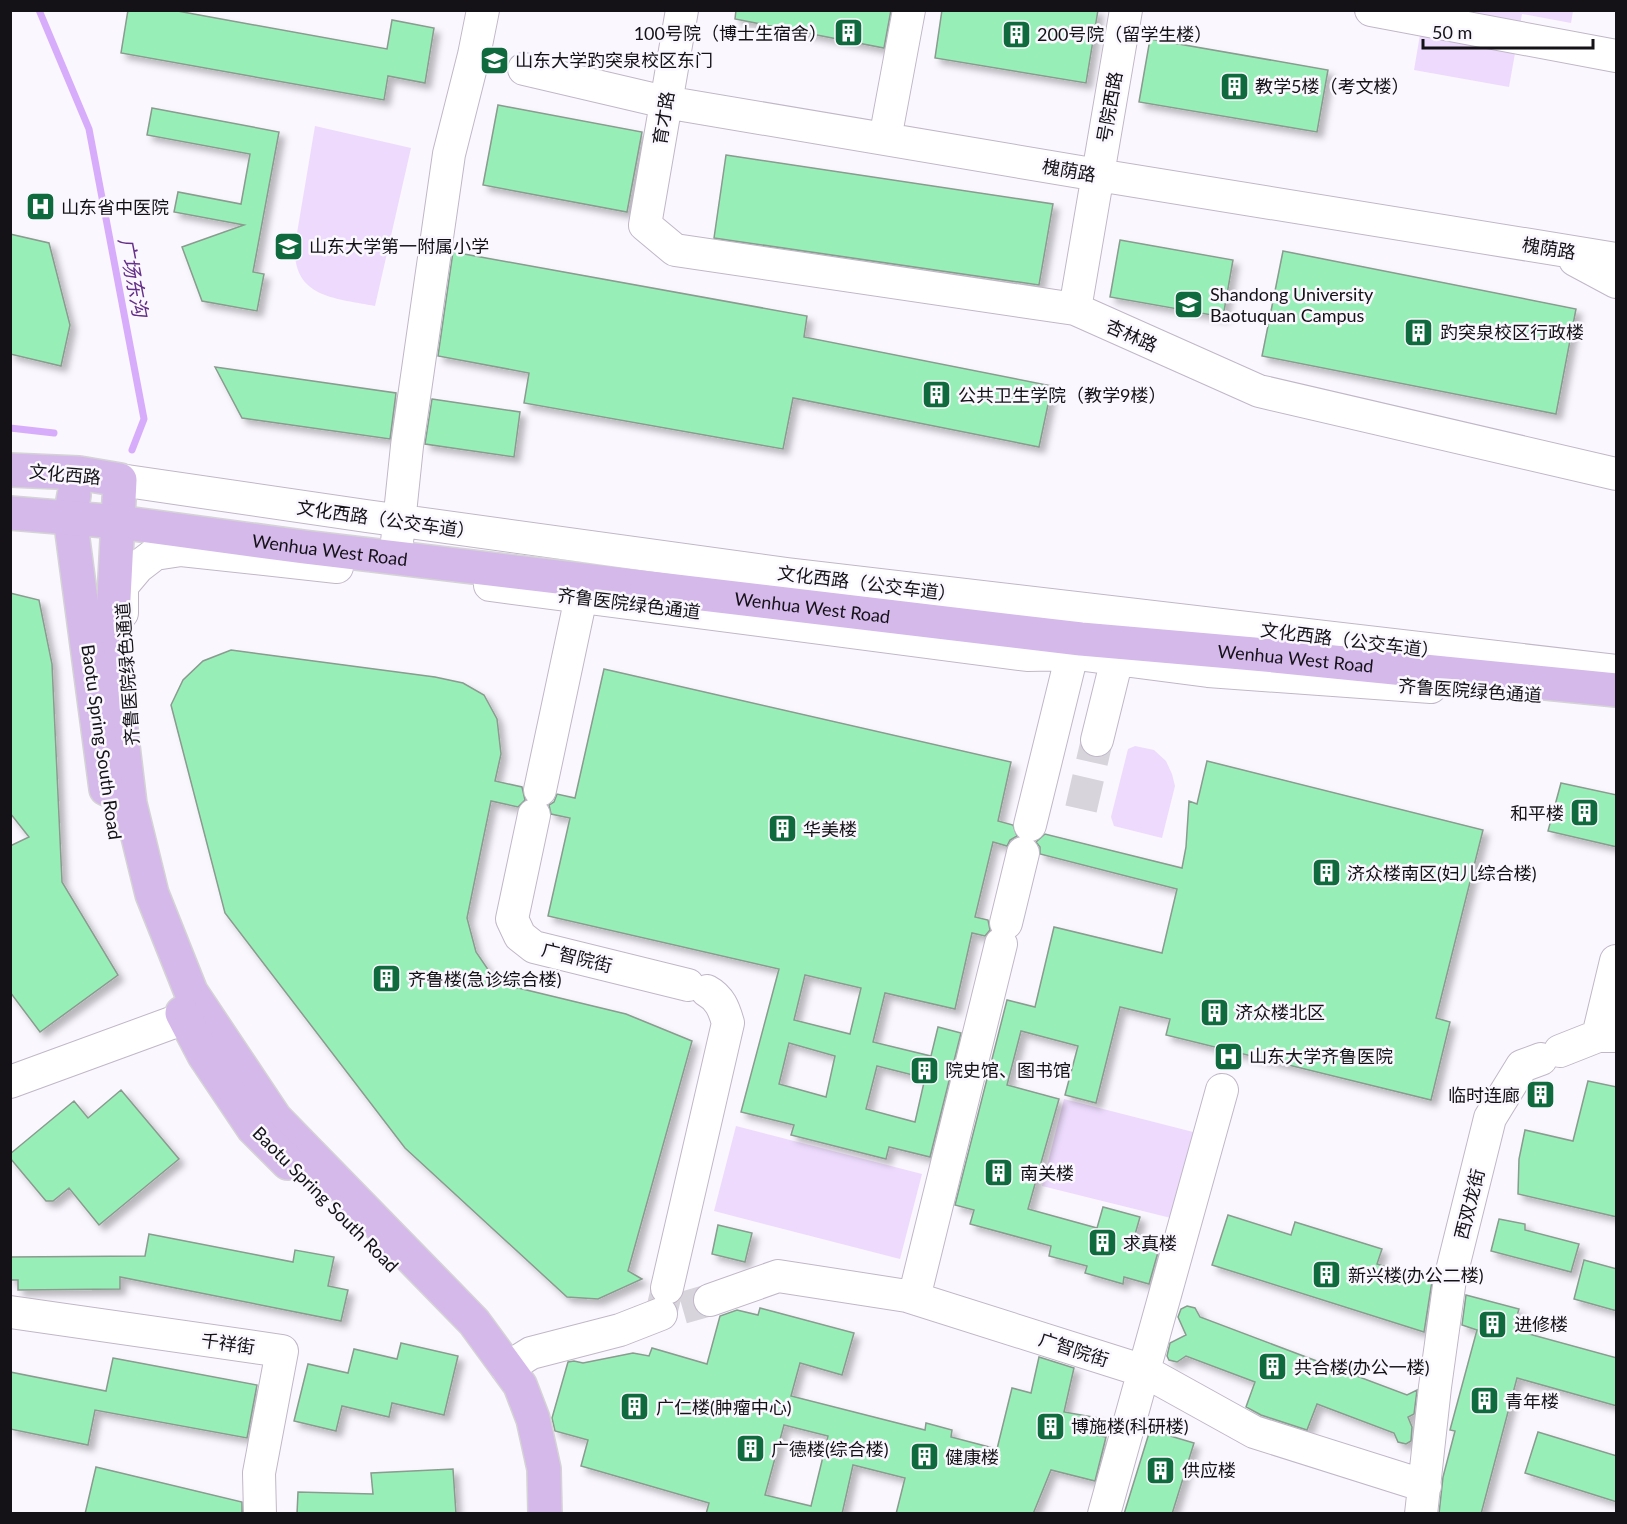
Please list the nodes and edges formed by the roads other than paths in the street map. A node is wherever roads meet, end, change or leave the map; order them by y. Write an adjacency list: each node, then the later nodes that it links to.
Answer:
1 (483, 10): 20 (street)
2 (682, 10): 8 (street, 育才路)
3 (909, 10): 9 (street)
4 (1126, 10): 10 (street, 号院西路)
5 (1371, 10): 6 (street)
6 (1617, 56)
7 (524, 69): 8 (street, 槐荫路)
8 (665, 102): 9 (street, 槐荫路); 11 (street, 育才路)
9 (885, 139): 10 (street, 槐荫路)
10 (1098, 175): 12 (street, 槐荫路); 15 (street, 号院西路)
11 (645, 225): 15 (street, 杏林路)
12 (1556, 249): 13 (street, 槐荫路); 14 (street)
13 (1617, 259)
14 (1617, 282)
15 (1075, 309): 18 (street, 杏林路)
16 (10, 470): 17 (main road, 文化西路)
17 (79, 473): 19 (main road, 文化西路); 22 (main road, Baotu Spring South Road)
18 (1617, 474)
19 (120, 480): 20 (street, 文化西路（公交车道）); 23 (main road, Baotu Spring South Road)
20 (400, 511): 24 (street); 28 (street, 文化西路（公交车道）)
21 (10, 513): 22 (main road, Wenhua West Road)
22 (70, 517): 23 (main road, Wenhua West Road); 34 (main road, Baotu Spring South Road)
23 (118, 522): 24 (main road, Wenhua West Road); 32 (main road, Baotu Spring South Road)
24 (395, 558): 29 (main road, Wenhua West Road)
25 (581, 597): 26 (street, 齐鲁医院绿色通道); 32 (street, 齐鲁医院绿色通道); 41 (street, 广智院街)
26 (1072, 654): 27 (street, 齐鲁医院绿色通道); 38 (street)
27 (1117, 660): 30 (street, 齐鲁医院绿色通道); 31 (street)
28 (1617, 671)
29 (1617, 690)
30 (1617, 701)
31 (1097, 740)
32 (147, 873): 41 (main road, Baotu Spring South Road)
33 (1617, 961): 35 (street, 西双龙街)
34 (184, 1018): 36 (street); 45 (main road, Baotu Spring South Road)
35 (1607, 1036): 43 (street, 西双龙街)
36 (10, 1082)
37 (1222, 1090): 42 (street)
38 (914, 1298): 39 (street, 广智院街); 42 (street, 广智院街)
39 (710, 1300)
40 (10, 1312): 44 (street, 千祥街)
41 (507, 1368): 46 (main road, Baotu Spring South Road)
42 (1144, 1371): 43 (street, 广智院街); 47 (street)
43 (1423, 1500)
44 (260, 1514)
45 (526, 1514)
46 (545, 1514)
47 (1104, 1514)

